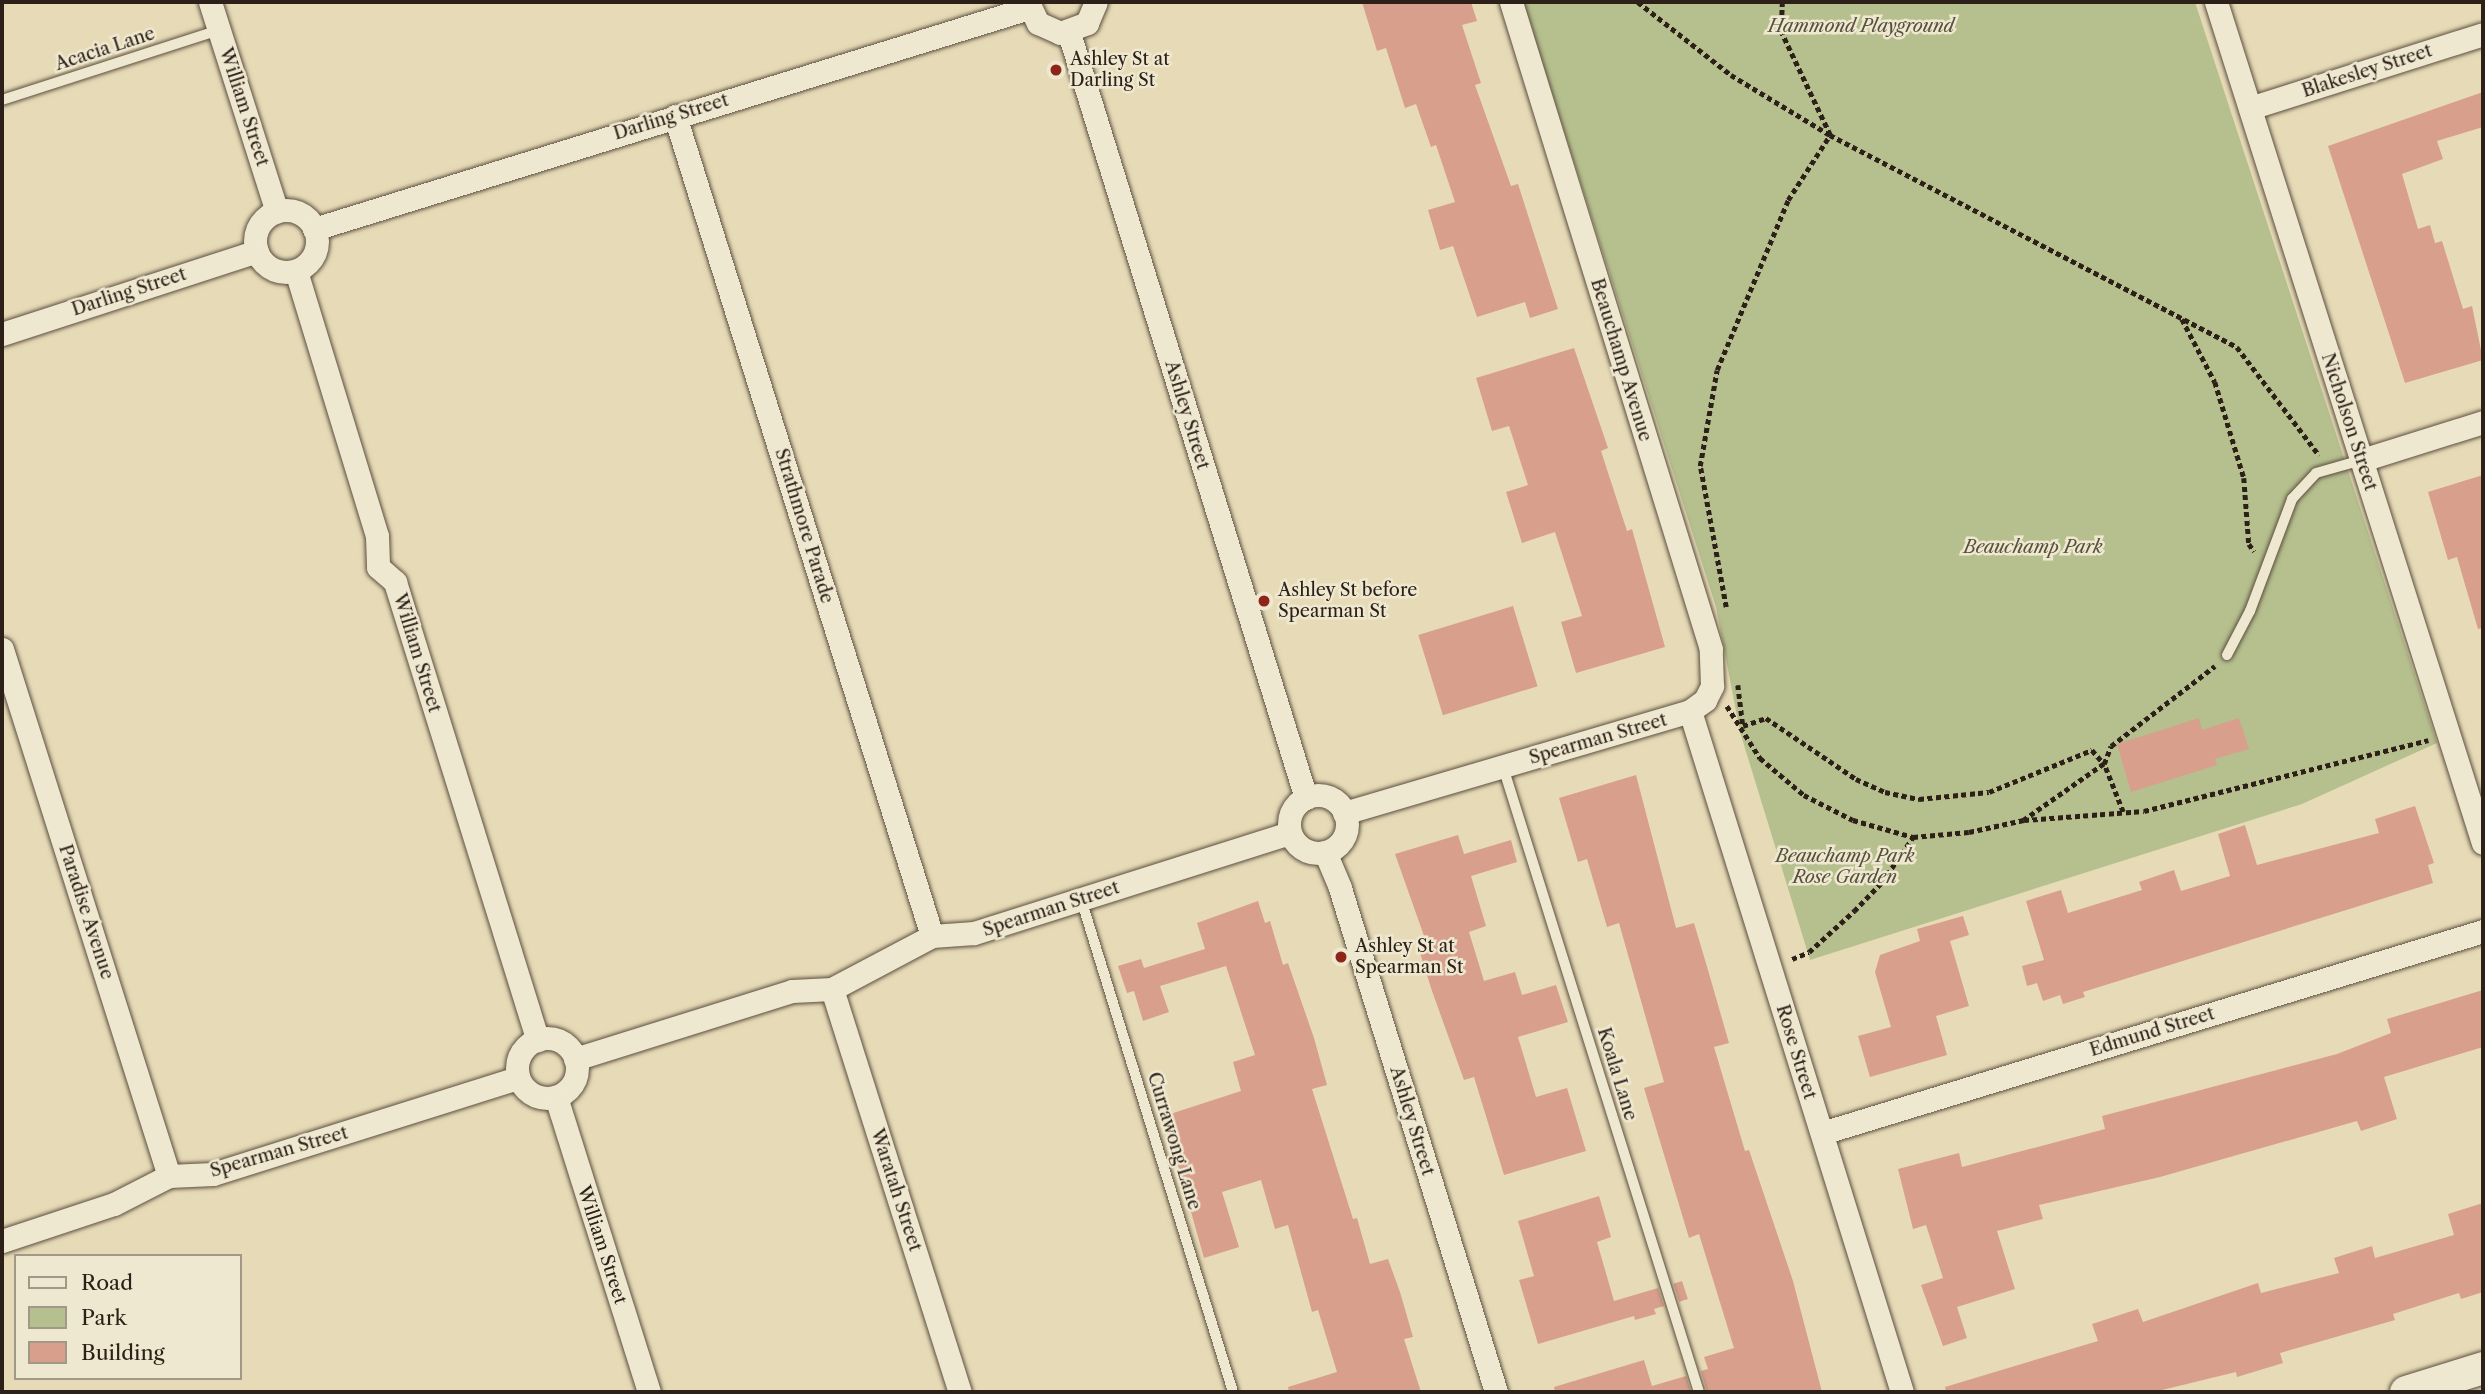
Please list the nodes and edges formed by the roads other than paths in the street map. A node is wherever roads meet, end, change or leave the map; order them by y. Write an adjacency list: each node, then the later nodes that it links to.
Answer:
1 (210, 2): 6 (street, William Street)
2 (1096, 2): 7 (street)
3 (1511, 2): 21 (street, Beauchamp Avenue)
4 (2216, 2): 10 (street, Nicholson Street)
5 (1029, 5): 7 (street); 11 (street, Darling Street)
6 (219, 30): 9 (lane, Acacia Lane); 12 (street, William Street)
7 (1069, 33): 23 (street, Ashley Street)
8 (2483, 34): 10 (street, Blakesley Street)
9 (2, 100)
10 (2250, 108): 18 (street, Nicholson Street)
11 (675, 116): 13 (street, Darling Street); 30 (street, Strathmore Parade)
12 (277, 212): 13 (street); 14 (street)
13 (314, 229): 15 (street)
14 (257, 251): 15 (street); 16 (street, Darling Street)
15 (296, 271): 32 (street, William Street)
16 (2, 334)
17 (2483, 422): 18 (street)
18 (2362, 460): 20 (lane); 26 (street, Nicholson Street)
19 (2, 649): 37 (street, Paradise Avenue)
20 (2227, 655)
21 (1690, 711): 22 (street, Spearman Street); 36 (street, Rose Street)
22 (1503, 766): 24 (street, Spearman Street); 44 (lane, Koala Lane)
23 (1306, 798): 24 (street); 25 (street)
24 (1344, 813): 27 (street)
25 (1290, 834): 27 (street); 28 (street, Spearman Street)
26 (2483, 843)
27 (1325, 852): 43 (street, Ashley Street)
28 (1081, 900): 30 (street, Spearman Street); 42 (lane, Currawong Lane)
29 (2483, 931): 36 (street, Edmund Street)
30 (932, 936): 31 (street, Spearman Street)
31 (832, 989): 33 (street, Spearman Street); 41 (street, Waratah Street)
32 (538, 1040): 33 (street); 34 (street)
33 (575, 1059): 35 (street)
34 (518, 1078): 35 (street); 37 (street, Spearman Street)
35 (556, 1097): 40 (street, William Street)
36 (1822, 1133): 45 (street, Rose Street)
37 (169, 1176): 38 (street, Spearman Street)
38 (2, 1241)
39 (2483, 1368): 46 (main road)
40 (649, 1392)
41 (960, 1392)
42 (1233, 1392)
43 (1496, 1392)
44 (1699, 1392)
45 (1902, 1392)
46 (2406, 1392)

